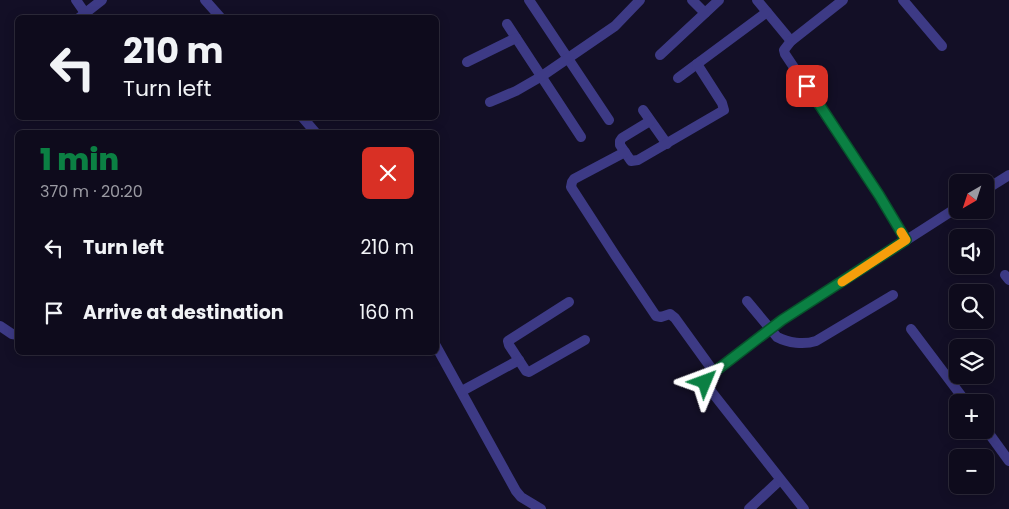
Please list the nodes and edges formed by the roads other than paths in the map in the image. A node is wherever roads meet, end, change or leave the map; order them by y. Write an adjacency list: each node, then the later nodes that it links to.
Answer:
1 (76, 0): 13 (street)
2 (102, 0): 14 (street)
3 (205, 0): 15 (street)
4 (529, 0): 21 (street)
5 (640, 0): 21 (street)
6 (692, 0): 12 (street)
7 (719, 0): 12 (street)
8 (757, 0): 11 (street)
9 (843, 0): 18 (street)
10 (903, 0): 19 (street)
11 (767, 12): 18 (street); 23 (street)
12 (705, 13): 20 (street)
13 (81, 15)
14 (82, 15)
15 (218, 15)
16 (508, 24): 17 (street)
17 (516, 38): 22 (street); 24 (street)
18 (790, 41): 38 (street)
19 (942, 46)
20 (660, 54)
21 (568, 59): 24 (street); 29 (street)
22 (468, 62)
23 (697, 64): 25 (street); 33 (street)
24 (542, 76): 26 (street); 32 (street)
25 (678, 78)
26 (490, 102)
27 (643, 110): 30 (street)
28 (305, 120): 31 (street)
29 (609, 120)
30 (650, 121): 33 (street); 34 (street)
31 (313, 130)
32 (581, 138)
33 (667, 144): 34 (street)
34 (625, 152): 49 (street)
35 (1009, 175): 36 (street)
36 (994, 184)
37 (949, 213): 38 (street)
38 (906, 240): 43 (street)
39 (893, 295): 43 (street)
40 (747, 301): 43 (street)
41 (569, 302): 48 (street)
42 (0, 326): 45 (street)
43 (770, 329): 49 (street)
44 (911, 329): 51 (street)
45 (15, 334)
46 (585, 340): 48 (street)
47 (439, 351): 50 (street)
48 (519, 360): 50 (street)
49 (714, 372): 54 (street)
50 (462, 391): 55 (street)
51 (960, 394)
52 (993, 439): 53 (street)
53 (1009, 461)
54 (780, 480): 56 (street); 57 (street)
55 (539, 509)
56 (749, 509)
57 (804, 509)

